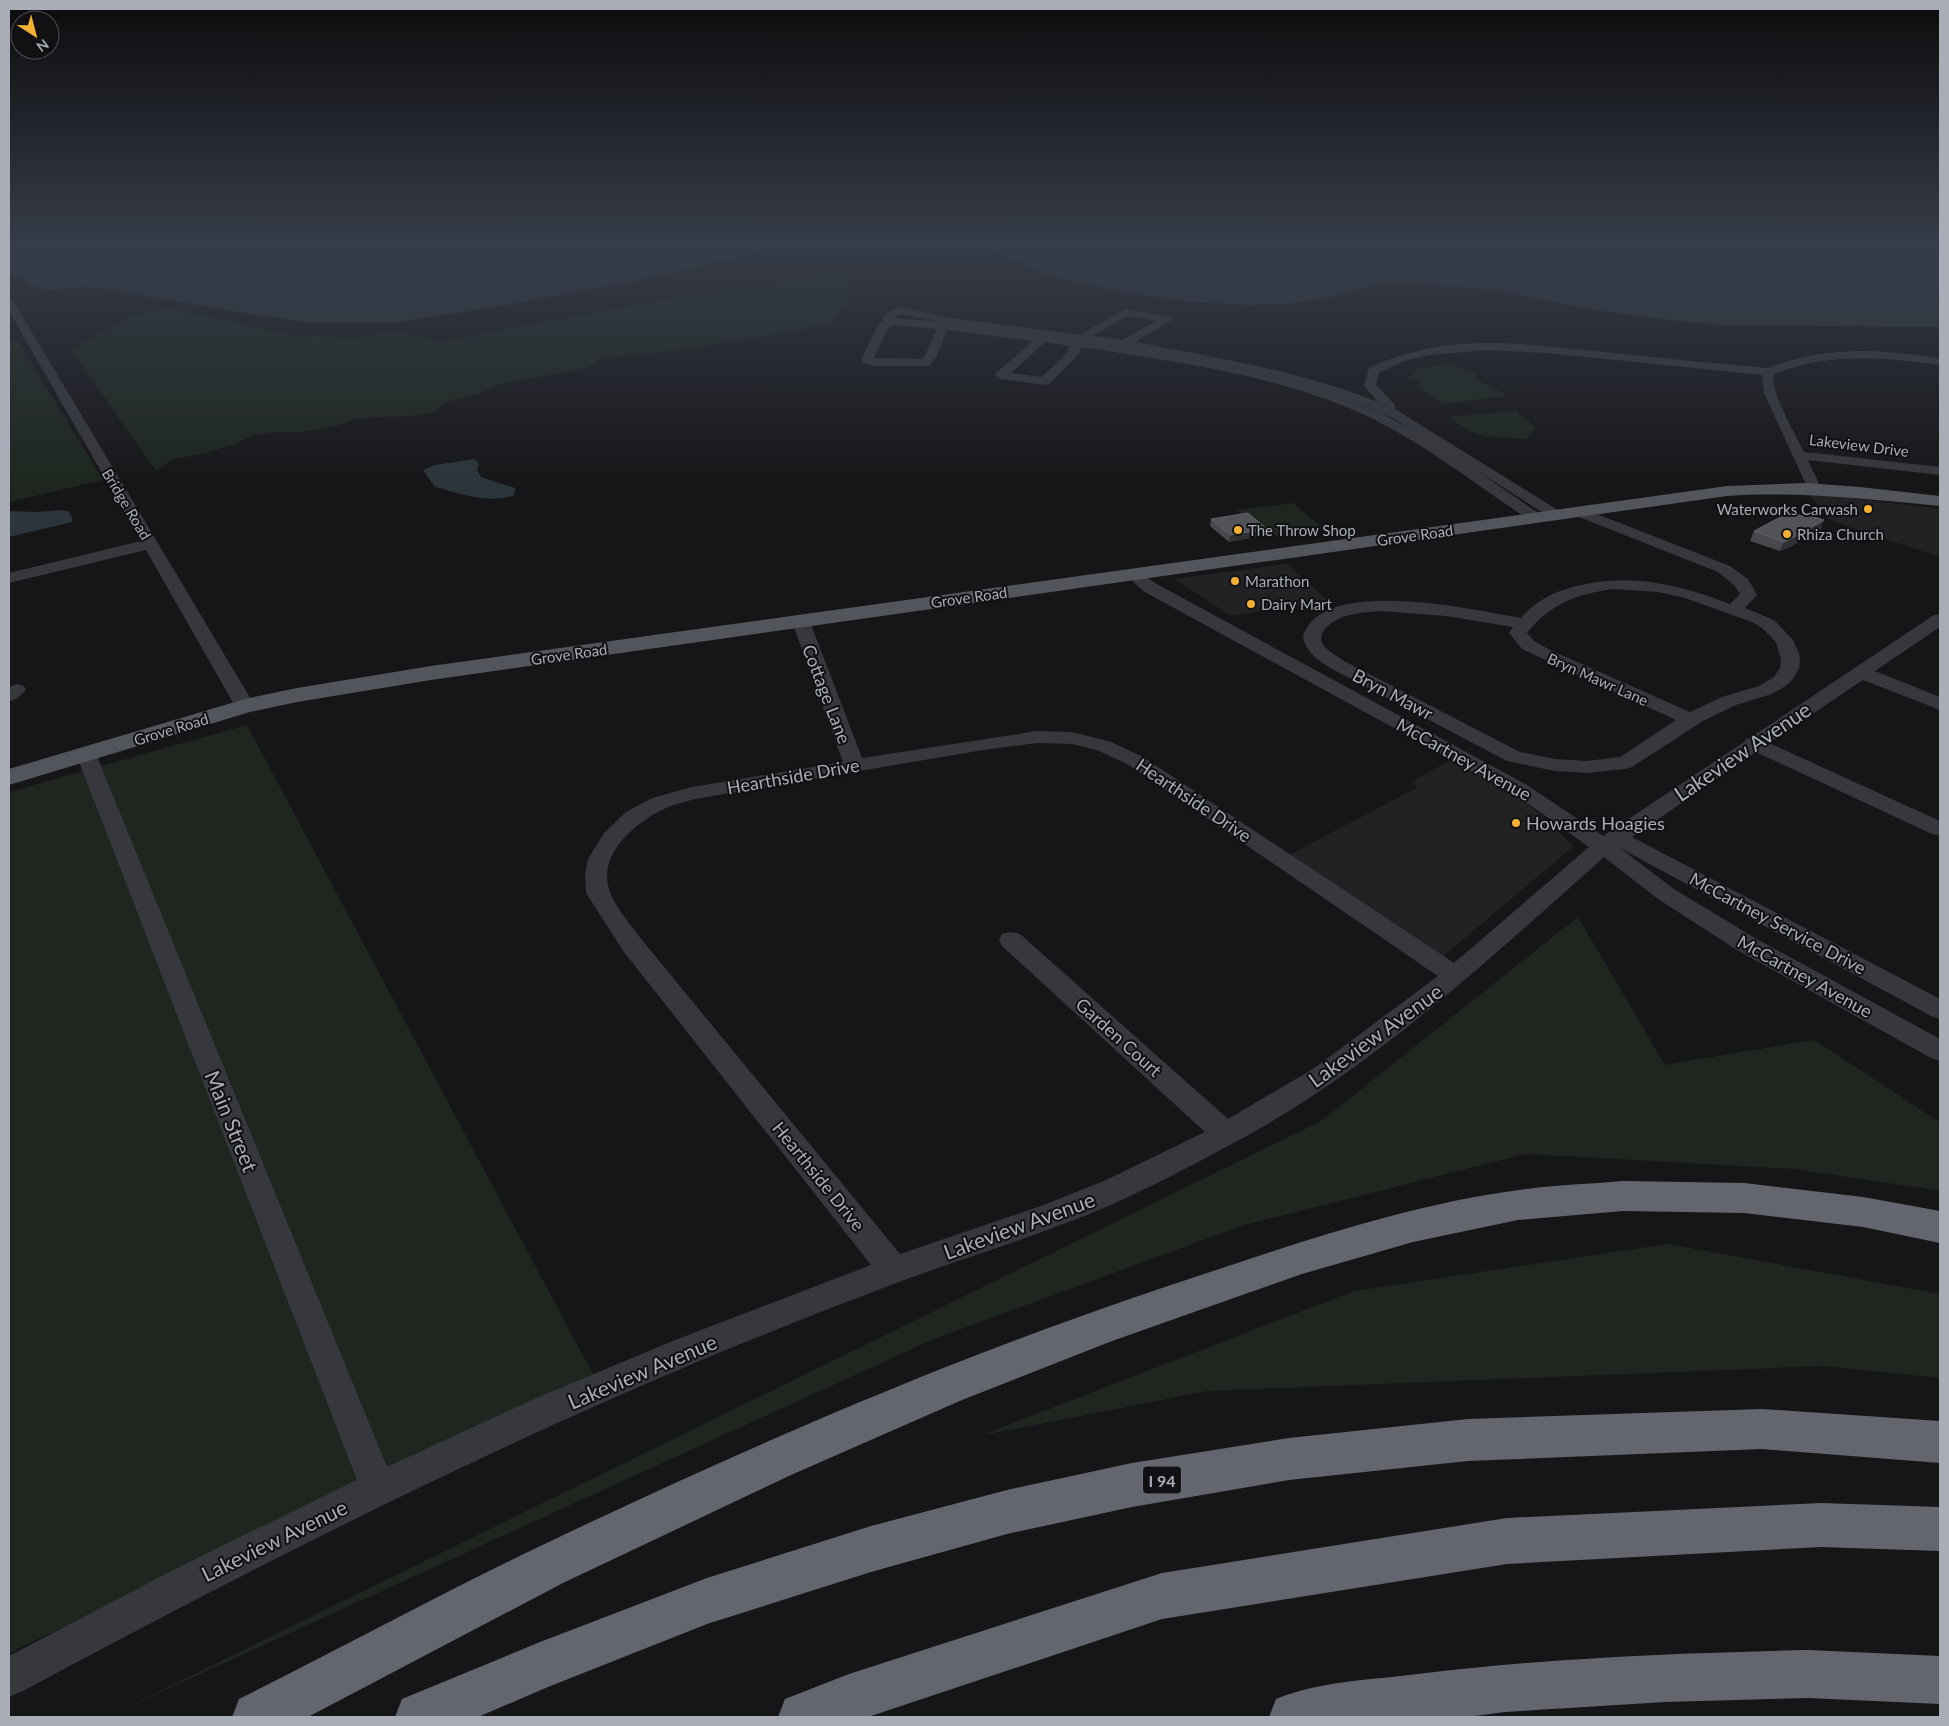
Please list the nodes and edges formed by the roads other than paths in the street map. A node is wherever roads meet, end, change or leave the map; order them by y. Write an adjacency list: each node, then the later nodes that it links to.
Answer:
1 (948, 323): 3 (street)
2 (22, 324): 26 (street, Bridge Road)
3 (886, 324)
4 (952, 324): 7 (street)
5 (1107, 324): 8 (street)
6 (1158, 324): 9 (street)
7 (1046, 335): 8 (street); 8 (street)
8 (1081, 340): 9 (street)
9 (1121, 346): 12 (street)
10 (1940, 362): 11 (street)
11 (1769, 372): 13 (street); 16 (street, Lakeview Drive)
12 (1344, 398): 13 (street); 15 (street)
13 (1398, 415): 14 (street)
14 (1420, 429): 15 (street); 17 (street)
15 (1406, 431): 17 (street)
16 (1798, 455): 18 (street, Lakeview Drive); 19 (street)
17 (1455, 457): 20 (street); 20 (street); 21 (street)
18 (1940, 471)
19 (1814, 488): 22 (main road, Grove Road); 23 (main road, Grove Road)
20 (1517, 490): 21 (street); 24 (street)
21 (1497, 492): 25 (street)
22 (1940, 502)
23 (1579, 512): 24 (main road, Grove Road); 30 (street)
24 (1558, 515): 25 (main road, Grove Road); 29 (street)
25 (1536, 518): 27 (main road, Grove Road)
26 (150, 544): 28 (street); 36 (street, Bridge Road)
27 (1133, 574): 32 (main road, Grove Road); 43 (street, McCartney Avenue)
28 (9, 578)
29 (1712, 603): 30 (street); 33 (street)
30 (1733, 610): 37 (street)
31 (1940, 619): 34 (street, Lakeview Avenue)
32 (801, 622): 36 (main road, Grove Road); 40 (street, Cottage Lane)
33 (1524, 624): 37 (street, Bryn Mawr Lane); 37 (street, Bryn Mawr)
34 (1860, 672): 35 (street); 38 (street, Lakeview Avenue)
35 (1940, 704)
36 (245, 706): 39 (main road, Grove Road)
37 (1691, 720)
38 (1753, 743): 42 (street); 43 (street, Lakeview Avenue)
39 (86, 754): 41 (main road, Grove Road); 52 (street, Main Street)
40 (854, 765): 45 (street, Hearthside Drive); 50 (street, Hearthside Drive)
41 (9, 776)
42 (1940, 829)
43 (1610, 841): 45 (street, Lakeview Avenue); 46 (street, McCartney Service Drive); 47 (street, McCartney Avenue)
44 (1011, 940): 48 (street, Garden Court)
45 (1455, 976): 48 (street, Lakeview Avenue)
46 (1940, 1010)
47 (1940, 1051)
48 (1226, 1134): 50 (street, Lakeview Avenue)
49 (1940, 1227): 56 (highway)
50 (894, 1270): 52 (street, Lakeview Avenue)
51 (1940, 1442): 57 (highway, I 94)
52 (378, 1489): 54 (street, Lakeview Avenue)
53 (1940, 1529): 58 (highway)
54 (9, 1677)
55 (1940, 1680): 59 (highway)
56 (257, 1717)
57 (420, 1717)
58 (802, 1717)
59 (1294, 1717)

